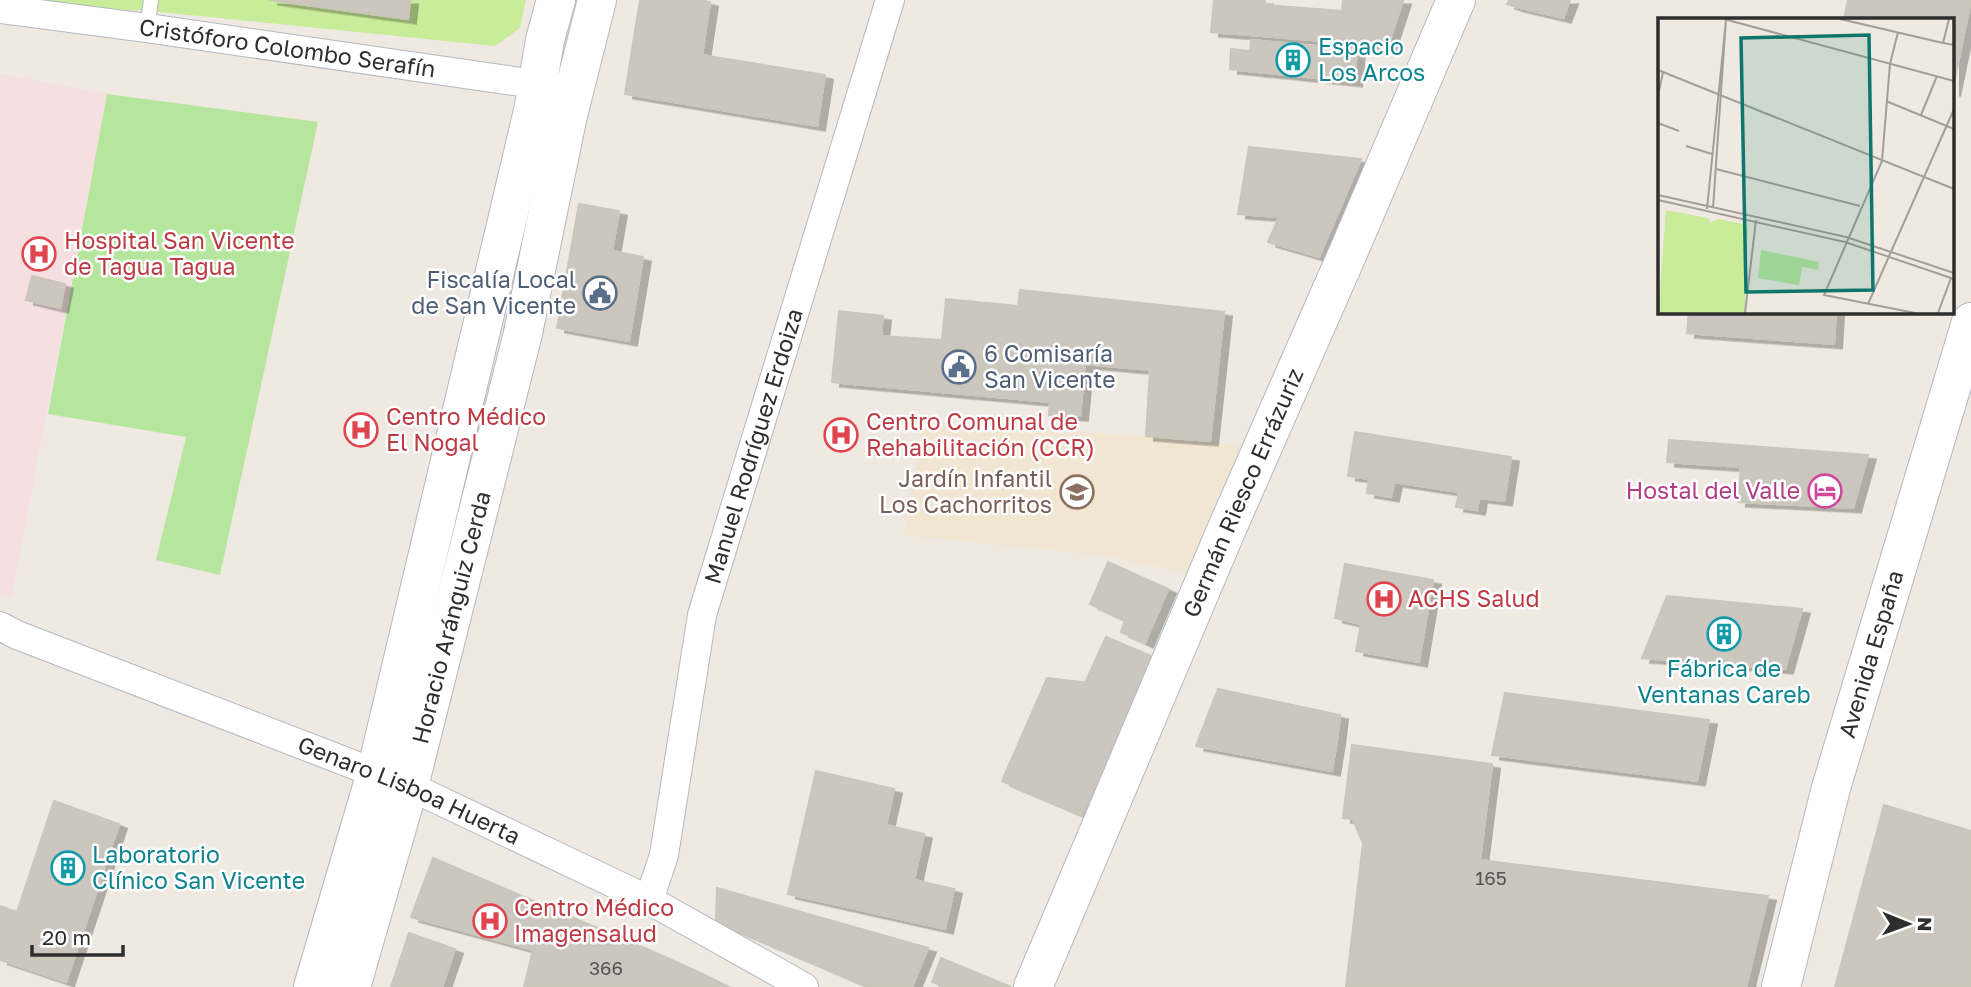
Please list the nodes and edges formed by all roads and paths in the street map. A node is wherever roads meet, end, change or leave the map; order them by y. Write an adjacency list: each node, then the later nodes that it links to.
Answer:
1 (151, 0): 7 (lane)
2 (556, 0): 8 (street, Horacio Aránguiz Cerda)
3 (597, 0): 9 (street, Horacio Aránguiz Cerda)
4 (890, 0): 13 (street, Manuel Rodríguez Erdoiza)
5 (1456, 0): 17 (street, Germán Riesco Errázuriz)
6 (0, 9): 7 (street, Cristóforo Colombo Serafín)
7 (147, 28): 8 (street, Cristóforo Colombo Serafín)
8 (538, 84): 9 (street, Cristóforo Colombo Serafín); 12 (street, Horacio Aránguiz Cerda)
9 (575, 90): 12 (street, Horacio Aránguiz Cerda)
10 (1971, 323): 18 (street, Avenida España)
11 (0, 625): 12 (street, Genaro Lisboa Huerta)
12 (392, 780): 13 (street, Genaro Lisboa Huerta); 14 (street, Horacio Aránguiz Cerda); 15 (street, Horacio Aránguiz Cerda)
13 (649, 900): 16 (street, Genaro Lisboa Huerta)
14 (313, 987)
15 (351, 987)
16 (804, 987)
17 (1033, 987)
18 (1780, 987)

